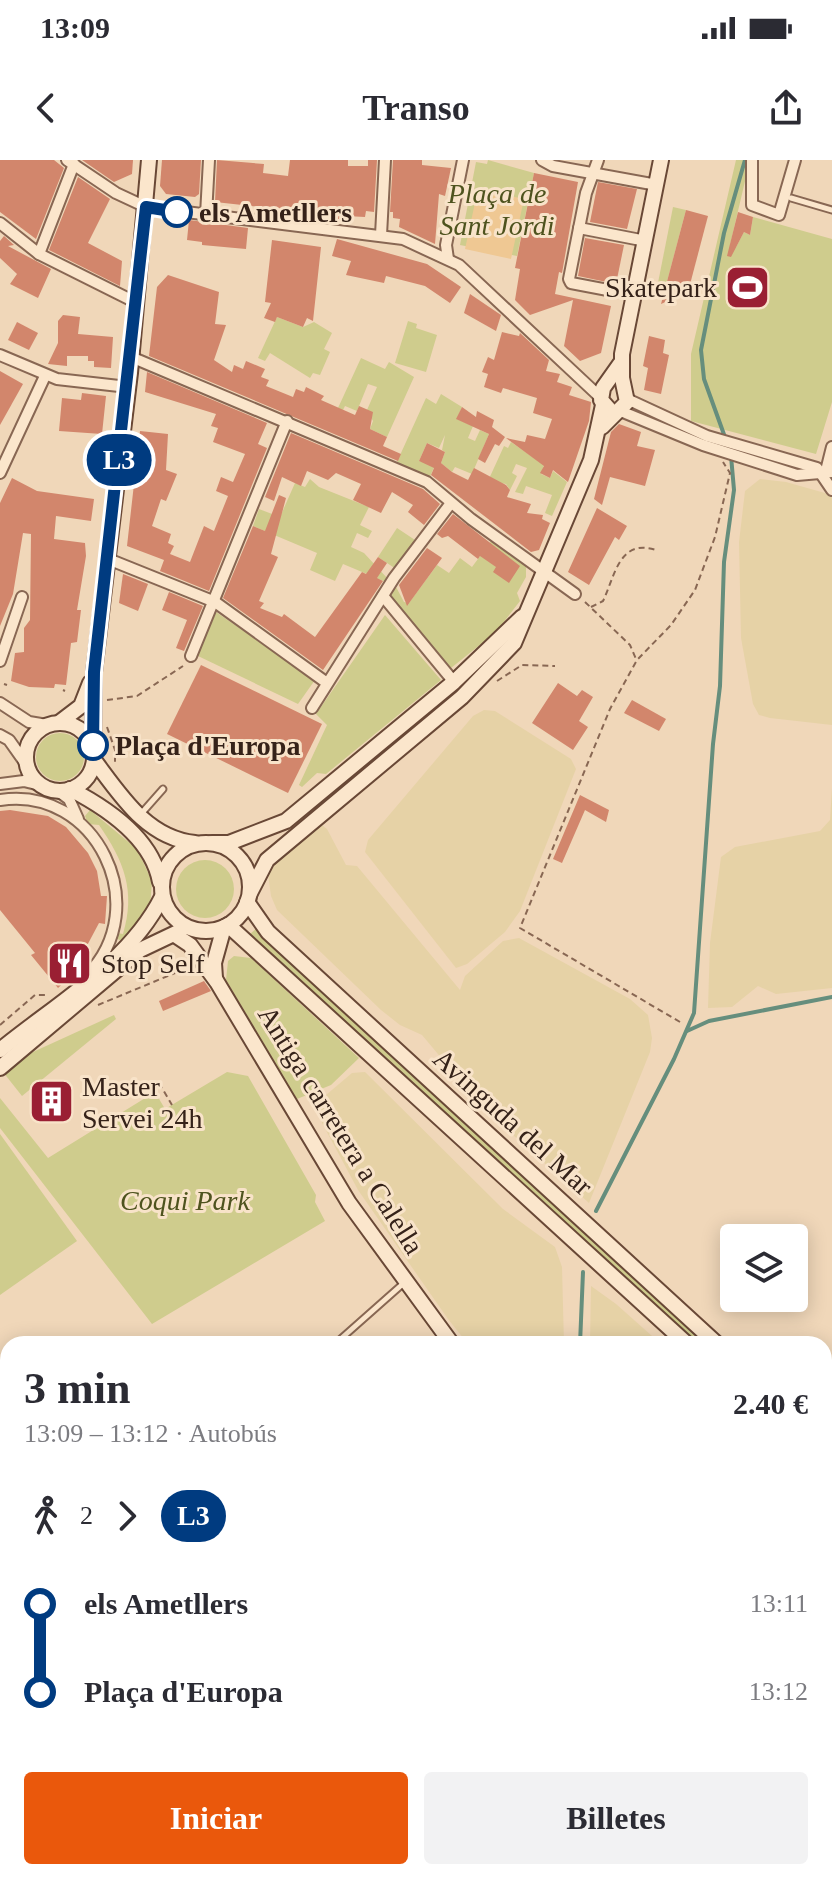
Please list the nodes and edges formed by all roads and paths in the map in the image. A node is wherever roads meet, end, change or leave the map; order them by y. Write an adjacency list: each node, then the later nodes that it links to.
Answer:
1 (149, 160): 14 (street)
2 (209, 160): 16 (street)
3 (385, 160): 19 (street)
4 (463, 160): 22 (street)
5 (542, 160): 11 (street)
6 (598, 160): 11 (street)
7 (661, 160): 12 (street)
8 (752, 160): 9 (street)
9 (795, 160)
10 (70, 162): 14 (street); 21 (street)
11 (593, 174): 12 (street); 18 (street)
12 (657, 185): 20 (street)
13 (791, 198): 15 (lane)
14 (146, 207): 16 (street); 24 (street)
15 (832, 210)
16 (206, 215): 19 (street)
17 (0, 223): 21 (street)
18 (579, 228): 20 (street); 23 (street)
19 (381, 235): 22 (street)
20 (646, 241): 29 (street)
21 (39, 254): 24 (street)
22 (448, 259): 29 (street)
23 (613, 291)
24 (137, 303): 26 (street)
25 (0, 355): 27 (street)
26 (131, 357): 28 (street); 30 (street)
27 (45, 376): 28 (street); 34 (street)
28 (128, 387): 38 (street)
29 (614, 399): 32 (street); 33 (street); 39 (street)
30 (287, 421): 36 (street); 43 (street)
31 (832, 447): 33 (street)
32 (716, 449): 33 (street); 47 (path)
33 (824, 471): 35 (street)
34 (0, 473)
35 (832, 490)
36 (451, 503): 39 (street); 41 (street)
37 (656, 550): 45 (path)
38 (108, 559): 43 (street); 49 (street)
39 (545, 572): 40 (street); 44 (street)
40 (575, 594): 45 (path)
41 (383, 596): 50 (street); 51 (street)
42 (22, 597): 48 (street)
43 (215, 602): 46 (street); 51 (street)
44 (529, 607): 50 (street); 69 (street)
45 (591, 607): 47 (path)
46 (191, 656): 52 (path)
47 (637, 660): 76 (path)
48 (0, 661)
49 (94, 672): 55 (street); 57 (street)
50 (454, 682): 67 (street)
51 (327, 683): 54 (street)
52 (102, 699)
53 (0, 703): 55 (street)
54 (312, 708)
55 (53, 724): 57 (street); 58 (street)
56 (0, 735): 58 (street)
57 (93, 753): 62 (street); 64 (street)
58 (26, 764): 60 (street)
59 (0, 784): 60 (street)
60 (40, 785): 62 (street)
61 (163, 789): 64 (lane)
62 (64, 790): 65 (street); 68 (street)
63 (0, 800): 65 (street)
64 (140, 815): 66 (street)
65 (78, 819): 74 (street)
66 (196, 843): 67 (street); 68 (street)
67 (212, 843): 69 (street)
68 (162, 892): 71 (street); 74 (street)
69 (249, 898): 70 (street); 86 (street, Avinguda del Mar)
70 (226, 926): 71 (street); 72 (street); 85 (street, Avinguda del Mar)
71 (183, 930): 72 (street, Antiga carretera a Calella); 74 (street)
72 (213, 976): 74 (path); 82 (street, Antiga carretera a Calella)
73 (109, 995): 75 (path)
74 (67, 1001): 77 (path); 78 (street); 79 (street)
75 (96, 1005)
76 (680, 1022)
77 (0, 1025)
78 (0, 1050)
79 (0, 1068)
80 (159, 1083): 81 (path)
81 (172, 1105)
82 (406, 1282): 83 (lane); 84 (street, Antiga carretera a Calella)
83 (344, 1336)
84 (446, 1336)
85 (678, 1336)
86 (708, 1336)

